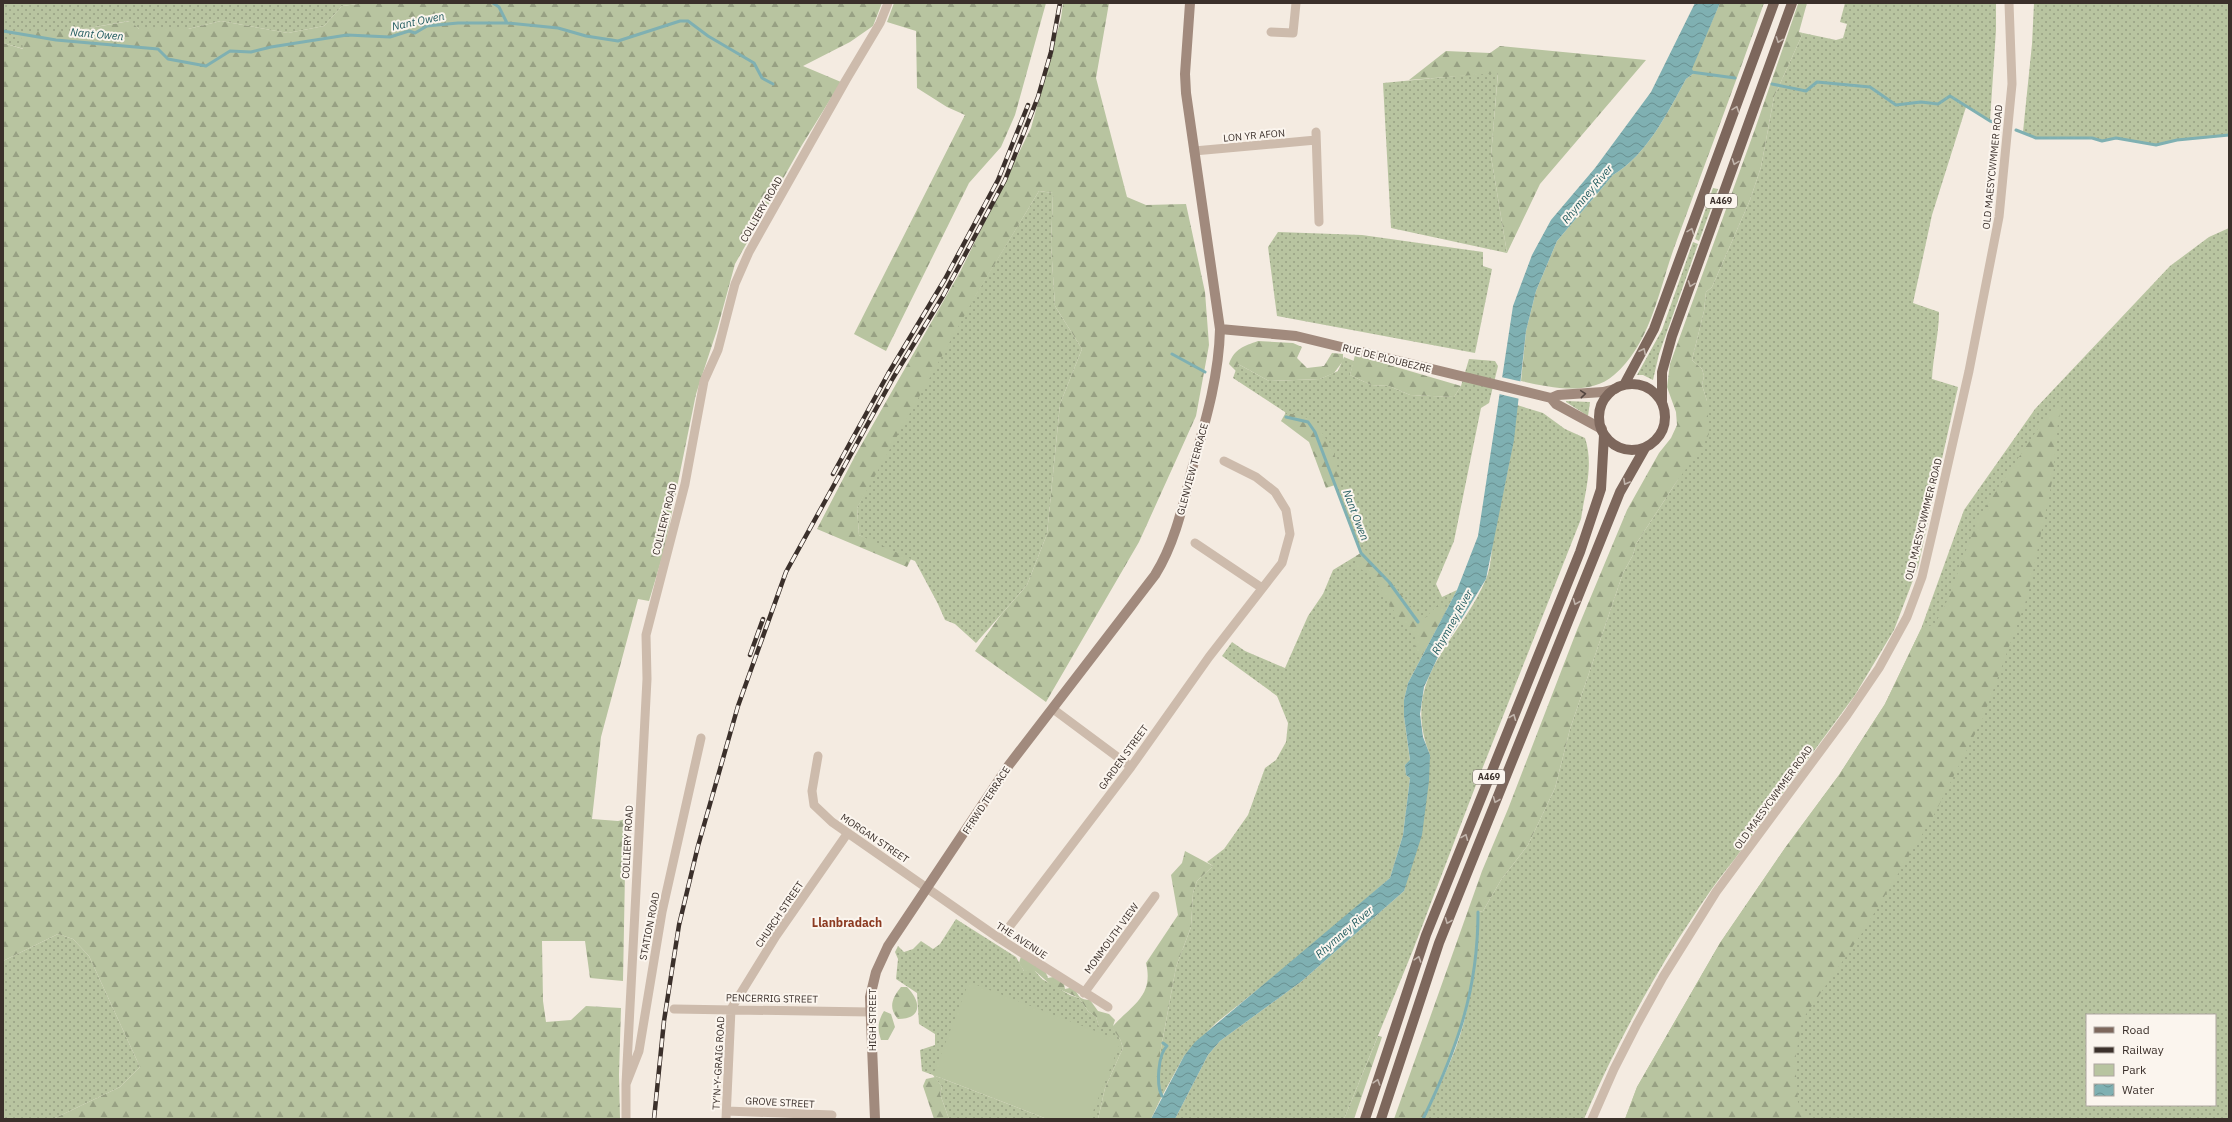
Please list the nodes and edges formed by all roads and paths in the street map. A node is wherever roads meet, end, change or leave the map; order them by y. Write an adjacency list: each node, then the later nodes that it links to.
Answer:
1 (888, 3): 32 (street, COLLIERY ROAD)
2 (1190, 3): 8 (street, GLENVIEW TERRACE)
3 (1296, 3): 7 (street)
4 (1774, 3): 11 (main road, A469, one-way to 4)
5 (1792, 3): 13 (main road, A469, one-way to 13)
6 (2009, 3): 39 (street, OLD MAESYCWMMER ROAD)
7 (1271, 32)
8 (1194, 151): 9 (street, LON YR AFON); 10 (street, GLENVIEW TERRACE)
9 (1320, 222)
10 (1220, 329): 12 (street, RUE DE PLOUBEZRE); 19 (street, GLENVIEW TERRACE)
11 (1620, 387): 12 (street, RUE DE PLOUBEZRE, one-way to 11); 13 (main road); 14 (main road)
12 (1552, 398): 14 (street, RUE DE PLOUBEZRE)
13 (1662, 402): 15 (main road)
14 (1603, 432): 15 (main road); 37 (main road, A469, one-way to 14)
15 (1645, 448): 38 (main road, A469, one-way to 38)
16 (1224, 461): 18 (street, GARDEN STREET)
17 (1195, 543): 18 (street)
18 (1262, 588): 22 (street, GARDEN STREET)
19 (1051, 711): 22 (street); 24 (street, FFRWD TERRACE)
20 (701, 738): 32 (street, STATION ROAD)
21 (818, 756): 23 (street, MORGAN STREET)
22 (1131, 767): 26 (street, GARDEN STREET)
23 (847, 834): 24 (street, MORGAN STREET); 30 (street, CHURCH STREET)
24 (926, 888): 26 (street, THE AVENUE); 31 (street, HIGH STREET)
25 (1155, 896): 27 (street, MONMOUTH VIEW)
26 (1000, 940): 27 (street, THE AVENUE)
27 (1084, 992): 28 (street, THE AVENUE)
28 (1108, 1007)
29 (674, 1009): 30 (street, PENCERRIG STREET)
30 (731, 1009): 31 (street, PENCERRIG STREET); 33 (street, TY'N-Y-GRAIG ROAD)
31 (870, 1012): 36 (street, HIGH STREET)
32 (626, 1084): 35 (street, STATION ROAD)
33 (726, 1115): 34 (street, GROVE STREET)
34 (832, 1116)
35 (626, 1119)
36 (875, 1119)
37 (1365, 1119)
38 (1381, 1119)
39 (1592, 1119)

